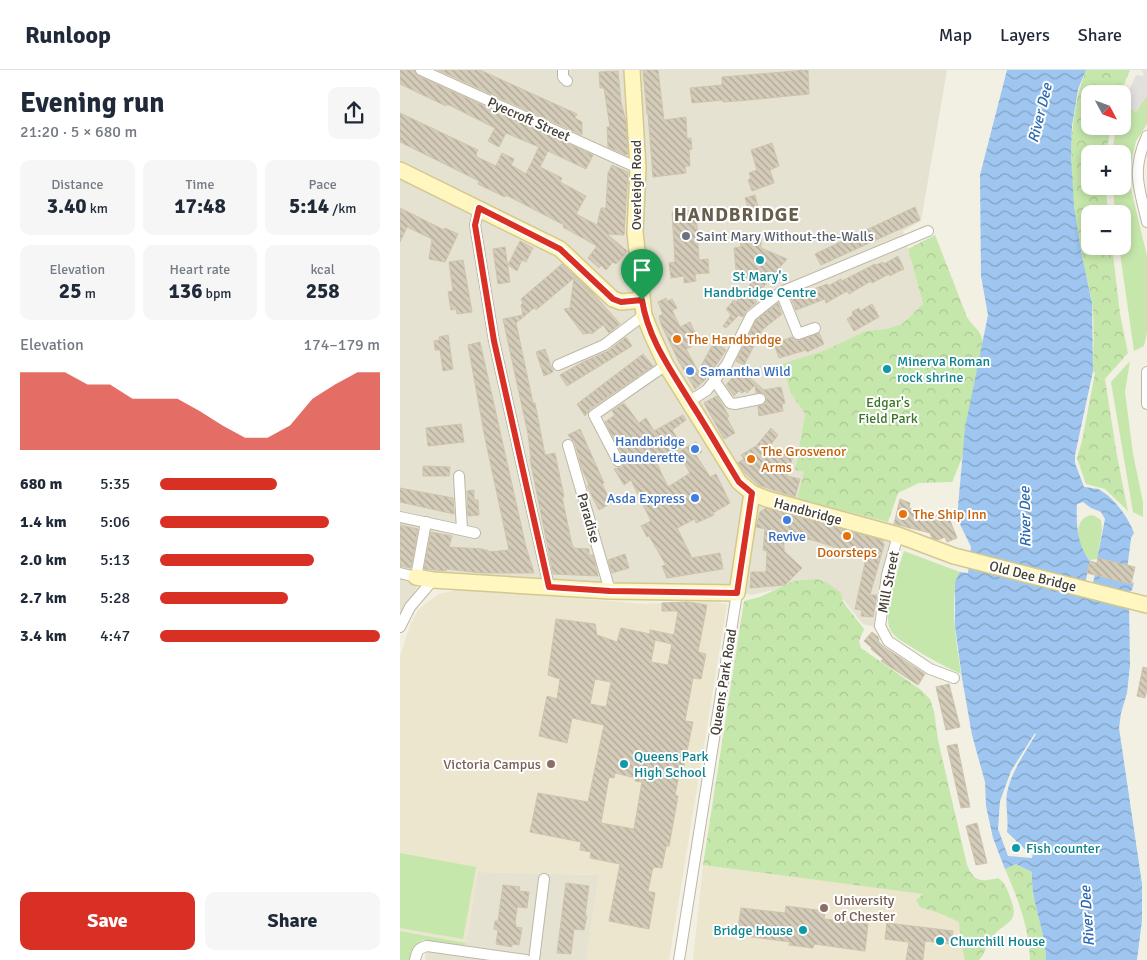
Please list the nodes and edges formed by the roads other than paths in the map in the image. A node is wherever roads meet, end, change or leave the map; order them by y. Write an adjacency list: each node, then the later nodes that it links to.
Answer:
1 (421, 70): 6 (street, Pyecroft Street)
2 (563, 70): 4 (street)
3 (632, 70): 6 (street, Overleigh Road)
4 (567, 81)
5 (1147, 136): 9 (street)
6 (638, 168): 12 (street, Overleigh Road)
7 (400, 170): 8 (street)
8 (479, 208): 12 (street); 34 (street)
9 (1147, 222)
10 (928, 231): 11 (street)
11 (781, 292): 13 (street); 17 (street)
12 (643, 307): 14 (street); 15 (street, Handbridge)
13 (815, 328)
14 (558, 365)
15 (666, 365): 19 (street, Handbridge); 22 (street)
16 (1147, 372): 20 (street)
17 (714, 380): 18 (street); 19 (street)
18 (760, 399)
19 (690, 401): 24 (street, Handbridge)
20 (1147, 404)
21 (568, 445): 35 (street, Paradise)
22 (618, 461)
23 (459, 476): 27 (street)
24 (752, 493): 29 (street, Handbridge); 36 (street, Queens Park Road)
25 (400, 517): 26 (street)
26 (426, 522): 27 (street); 32 (street)
27 (462, 530): 28 (street)
28 (475, 533)
29 (898, 535): 30 (street, Handbridge); 39 (street, Mill Street)
30 (943, 551): 37 (street, Old Dee Bridge)
31 (400, 573): 32 (street)
32 (416, 577): 33 (street)
33 (433, 580): 34 (street); 38 (street)
34 (549, 587): 35 (street)
35 (610, 591): 36 (street)
36 (737, 593): 44 (street, Queens Park Road)
37 (1147, 603)
38 (400, 627)
39 (954, 678)
40 (544, 879): 43 (street)
41 (416, 960): 42 (street)
42 (526, 960)
43 (534, 960)
44 (680, 960)

